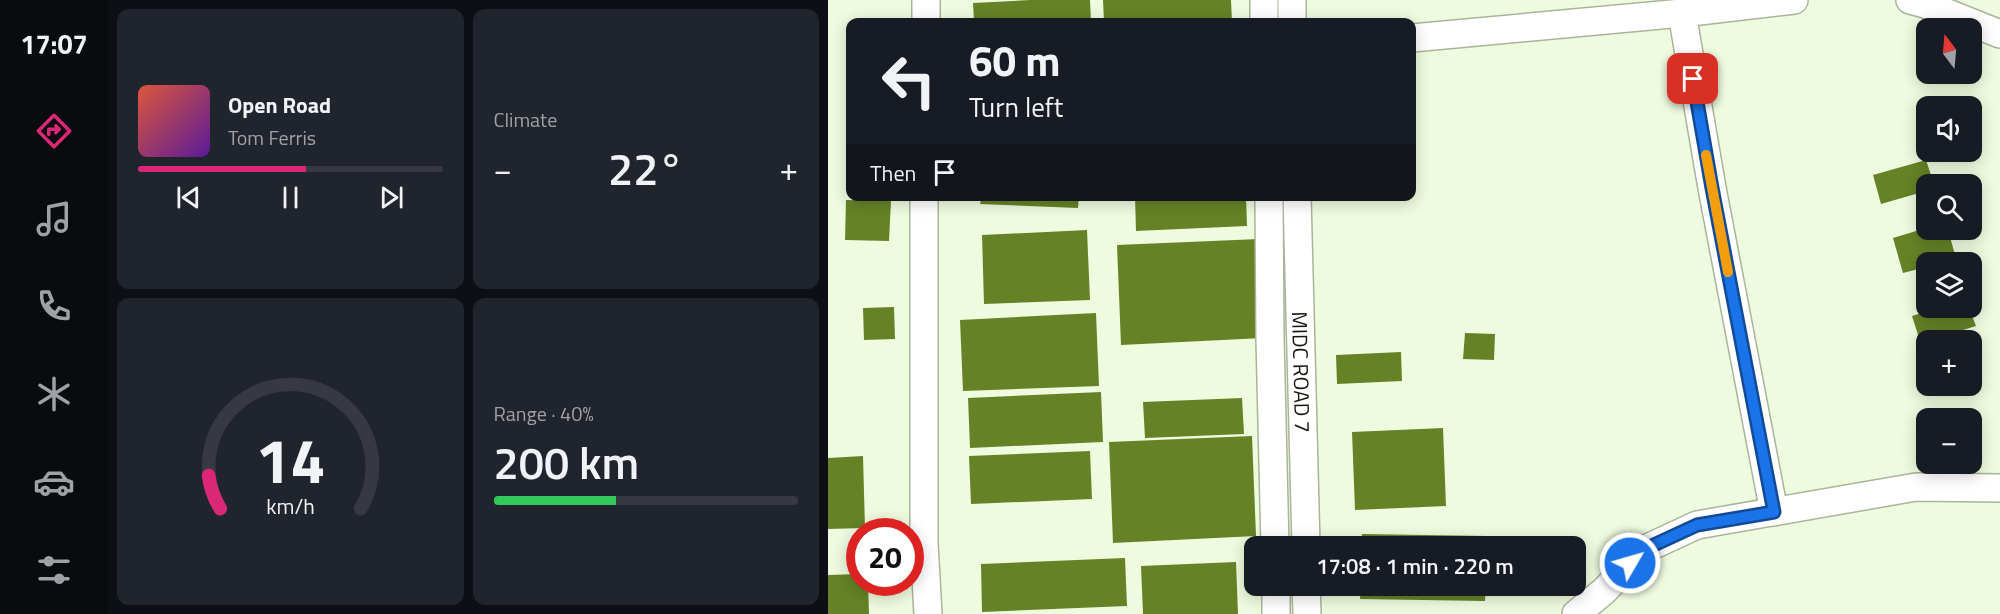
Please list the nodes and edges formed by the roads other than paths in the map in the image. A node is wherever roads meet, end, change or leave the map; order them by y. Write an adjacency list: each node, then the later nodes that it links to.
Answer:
1 (926, 0): 7 (street)
2 (1263, 0): 8 (street)
3 (1292, 0): 9 (street)
4 (1794, 0): 6 (street)
5 (1910, 0): 10 (street)
6 (1682, 13): 11 (street); 16 (street)
7 (926, 18)
8 (1264, 18)
9 (1292, 18)
10 (2000, 34)
11 (1416, 38)
12 (924, 201): 21 (street)
13 (1269, 201): 17 (street, MIDC ROAD 7)
14 (1297, 201): 18 (street, MIDC ROAD 7)
15 (2000, 488): 16 (street)
16 (1774, 512): 24 (street)
17 (1275, 536)
18 (1305, 536)
19 (1276, 596): 22 (street)
20 (1306, 596): 23 (street)
21 (928, 614)
22 (1276, 614)
23 (1307, 614)
24 (1576, 614)

